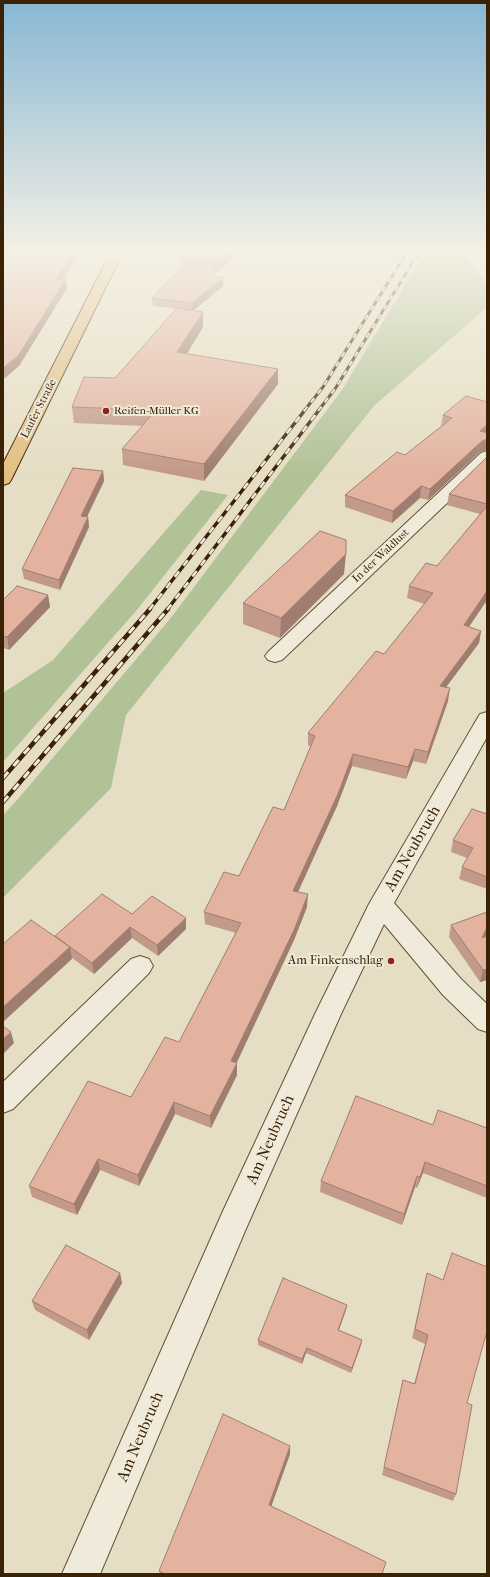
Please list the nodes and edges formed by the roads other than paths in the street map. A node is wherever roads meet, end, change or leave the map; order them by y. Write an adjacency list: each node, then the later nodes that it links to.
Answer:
1 (80, 326): 3 (main road, Laufer Straße)
2 (487, 456): 4 (street, In der Waldlust)
3 (3, 480)
4 (275, 656)
5 (487, 719): 6 (street, Am Neubruch)
6 (381, 904): 8 (street); 10 (street, Am Neubruch)
7 (140, 966): 9 (street)
8 (487, 1021)
9 (3, 1100)
10 (81, 1574)

